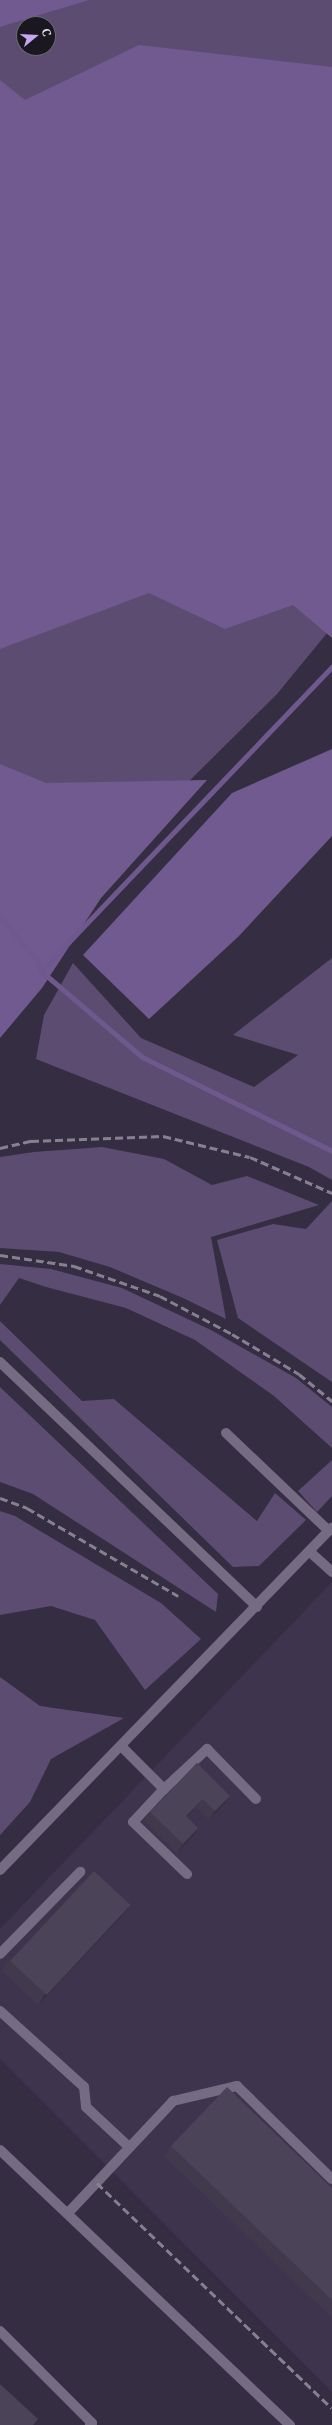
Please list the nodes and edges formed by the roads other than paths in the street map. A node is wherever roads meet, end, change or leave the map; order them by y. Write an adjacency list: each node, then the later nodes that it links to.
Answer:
1 (0, 1362): 6 (street)
2 (226, 1433): 3 (street)
3 (331, 1530): 4 (street)
4 (310, 1552): 5 (street); 6 (street)
5 (332, 1572)
6 (258, 1607): 7 (street)
7 (121, 1746): 8 (street); 10 (street)
8 (164, 1789): 9 (street); 12 (street)
9 (256, 1798)
10 (0, 1870)
11 (80, 1872): 13 (street)
12 (187, 1874)
13 (0, 1954)
14 (0, 2011): 15 (street)
15 (129, 2147): 17 (street); 18 (street)
16 (0, 2150): 18 (street)
17 (332, 2179)
18 (68, 2213): 21 (street)
19 (0, 2331): 20 (street)
20 (90, 2425)
21 (290, 2425)

